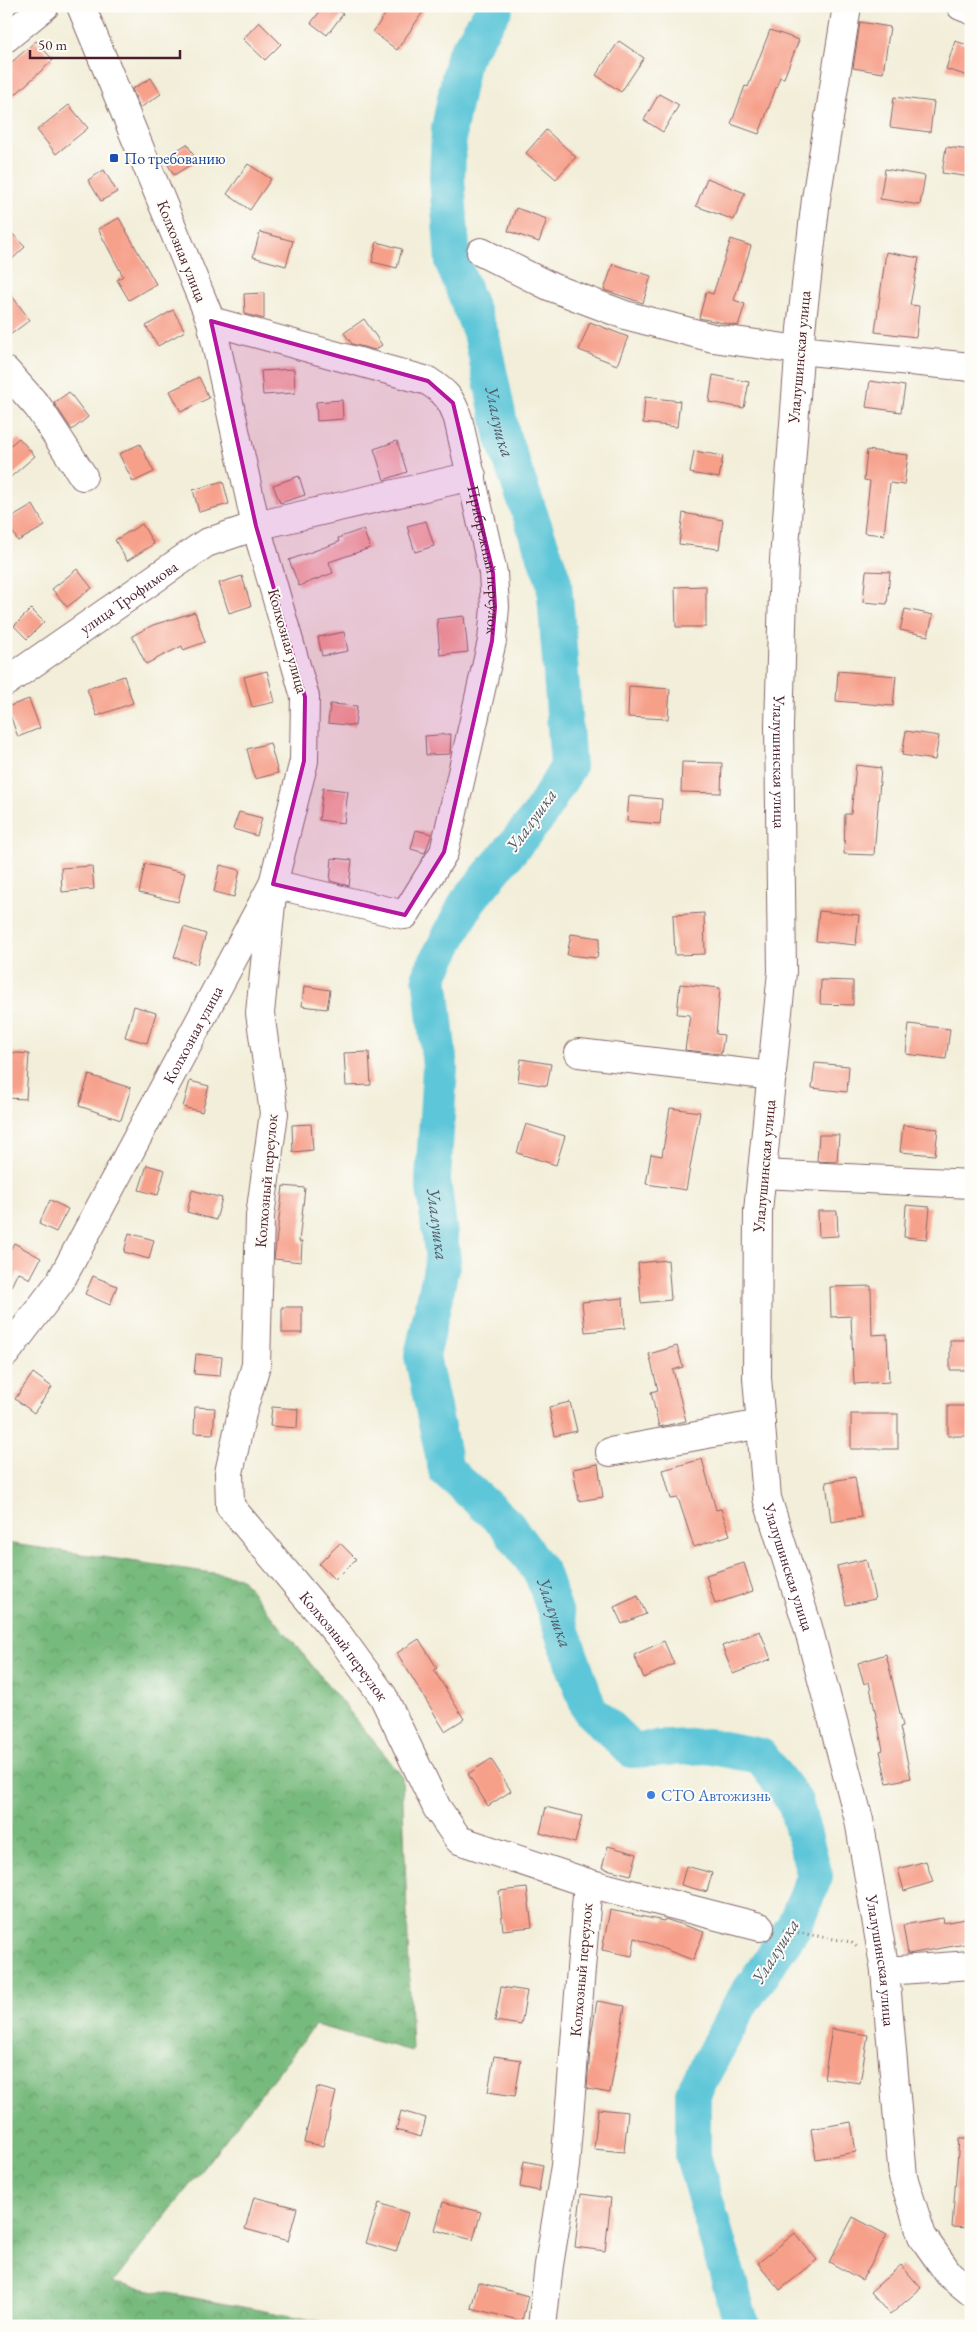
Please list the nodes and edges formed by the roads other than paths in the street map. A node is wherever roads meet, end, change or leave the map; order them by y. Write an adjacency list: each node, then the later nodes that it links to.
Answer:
1 (45, 6): 6 (street)
2 (81, 6): 8 (street, Колхозная улица)
3 (847, 6): 9 (street, Улалушинская улица)
4 (961, 6): 5 (street)
5 (971, 10)
6 (6, 38)
7 (481, 252): 9 (street)
8 (211, 321): 13 (street, Прибрежный переулок); 14 (street, Колхозная улица)
9 (799, 350): 10 (street); 18 (street, Улалушинская улица)
10 (971, 367)
11 (6, 371): 12 (street)
12 (83, 476)
13 (472, 476): 14 (street, улица Трофимова); 16 (street, Прибрежный переулок)
14 (256, 526): 15 (street, улица Трофимова); 16 (street, Колхозная улица)
15 (6, 682)
16 (273, 884): 21 (street, Колхозная улица); 24 (street, Колхозный переулок)
17 (579, 1053): 18 (street)
18 (772, 1076): 19 (street, Улалушинская улица)
19 (762, 1174): 20 (street); 22 (street, Улалушинская улица)
20 (971, 1184)
21 (6, 1353)
22 (761, 1424): 23 (street); 27 (street, Улалушинская улица)
23 (610, 1452)
24 (588, 1884): 25 (street); 29 (street, Колхозный переулок)
25 (760, 1927)
26 (971, 1965): 27 (street)
27 (884, 1971): 28 (street, Улалушинская улица)
28 (971, 2292)
29 (542, 2326)

